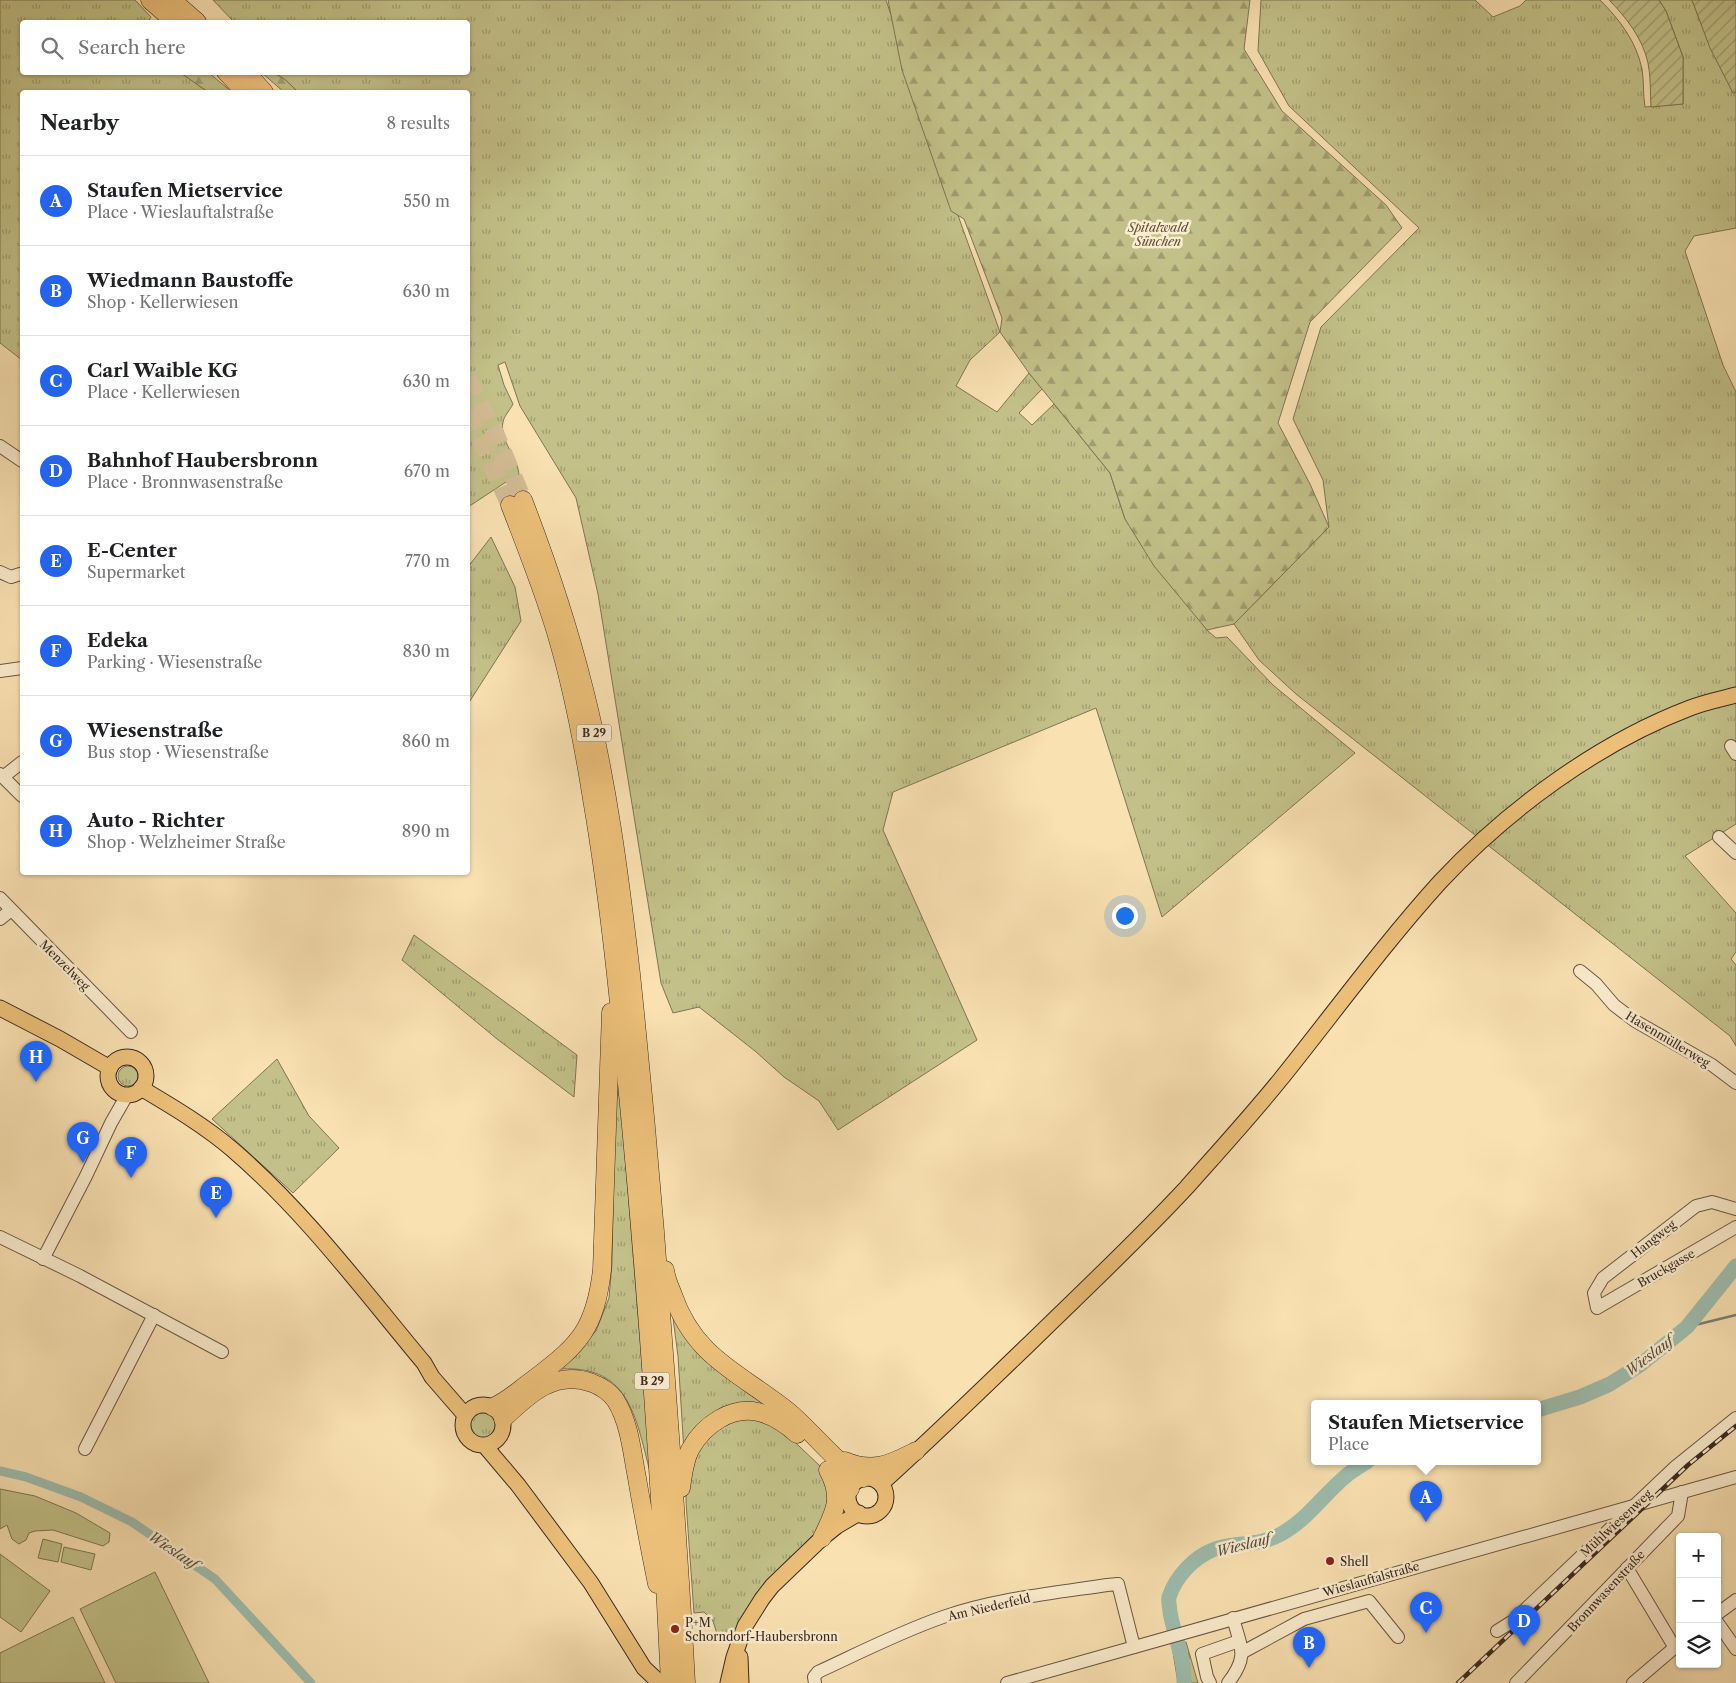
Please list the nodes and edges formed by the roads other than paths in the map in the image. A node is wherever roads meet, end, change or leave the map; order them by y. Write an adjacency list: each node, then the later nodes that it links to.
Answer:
1 (150, 0): 2 (highway)
2 (172, 10): 3 (highway)
3 (192, 20)
4 (229, 75): 6 (highway)
5 (249, 75): 7 (highway)
6 (243, 90)
7 (262, 90)
8 (0, 446): 9 (street)
9 (20, 460)
10 (0, 572): 11 (street)
11 (20, 574)
12 (20, 668): 13 (street)
13 (0, 671)
14 (1736, 695): 43 (main road)
15 (20, 763): 16 (street)
16 (2, 775): 17 (street)
17 (20, 794)
18 (1719, 838): 19 (street)
19 (1736, 853)
20 (0, 898): 21 (street, Menzelweg)
21 (11, 910): 22 (street); 26 (street, Menzelweg)
22 (0, 920)
23 (615, 960): 32 (highway, B 29); 39 (highway); 53 (highway, B 29)
24 (1580, 971): 28 (street, Hasenmüllerweg)
25 (0, 1008): 27 (main road)
26 (131, 1032)
27 (112, 1065): 29 (main road); 30 (main road)
28 (1736, 1083)
29 (143, 1084): 30 (main road); 39 (main road)
30 (122, 1093): 35 (street)
31 (1736, 1209): 36 (street, Hangweg)
32 (654, 1223): 44 (highway); 50 (highway, B 29)
33 (1736, 1227): 36 (street, Bruckgasse)
34 (0, 1237): 35 (street)
35 (43, 1259): 37 (street)
36 (1597, 1308)
37 (154, 1315): 38 (street); 42 (street)
38 (222, 1352)
39 (488, 1417): 41 (main road); 41 (main road); 47 (main road); 53 (highway)
40 (1736, 1418): 51 (street, Mühlwiesenweg)
41 (485, 1446): 47 (main road)
42 (85, 1449)
43 (916, 1451): 44 (highway); 46 (main road)
44 (824, 1453): 49 (highway); 50 (highway); 52 (highway)
45 (1736, 1477): 48 (street, Wieslauftalstraße)
46 (881, 1484): 49 (main road); 49 (main road)
47 (518, 1485): 68 (main road)
48 (1682, 1492): 51 (street, Wieslauftalstraße); 54 (street, Bronnwasenstraße)
49 (856, 1496): 52 (main road)
50 (676, 1506): 53 (highway, B 29)
51 (1634, 1506): 57 (street, Wieslauftalstraße); 59 (street, Mühlwiesenweg)
52 (822, 1538): 62 (main road)
53 (665, 1554): 68 (highway); 69 (highway, B 29)
54 (1627, 1568): 61 (street); 76 (street, Bronnwasenstraße)
55 (1736, 1600): 56 (street)
56 (1721, 1611)
57 (1233, 1618): 63 (street, Wieslauftalstraße); 64 (street)
58 (1718, 1623): 66 (street)
59 (1497, 1631)
60 (1398, 1637): 64 (street)
61 (1676, 1644)
62 (738, 1646): 70 (main road); 71 (main road)
63 (1134, 1647): 72 (street, Am Niederfeld); 73 (street, Wieslauftalstraße)
64 (1241, 1647): 74 (street); 75 (street)
65 (1676, 1647): 67 (street)
66 (1736, 1649)
67 (1640, 1681)
68 (662, 1683)
69 (686, 1683)
70 (728, 1683)
71 (741, 1683)
72 (814, 1683)
73 (1007, 1683)
74 (1210, 1683)
75 (1228, 1683)
76 (1516, 1683)

